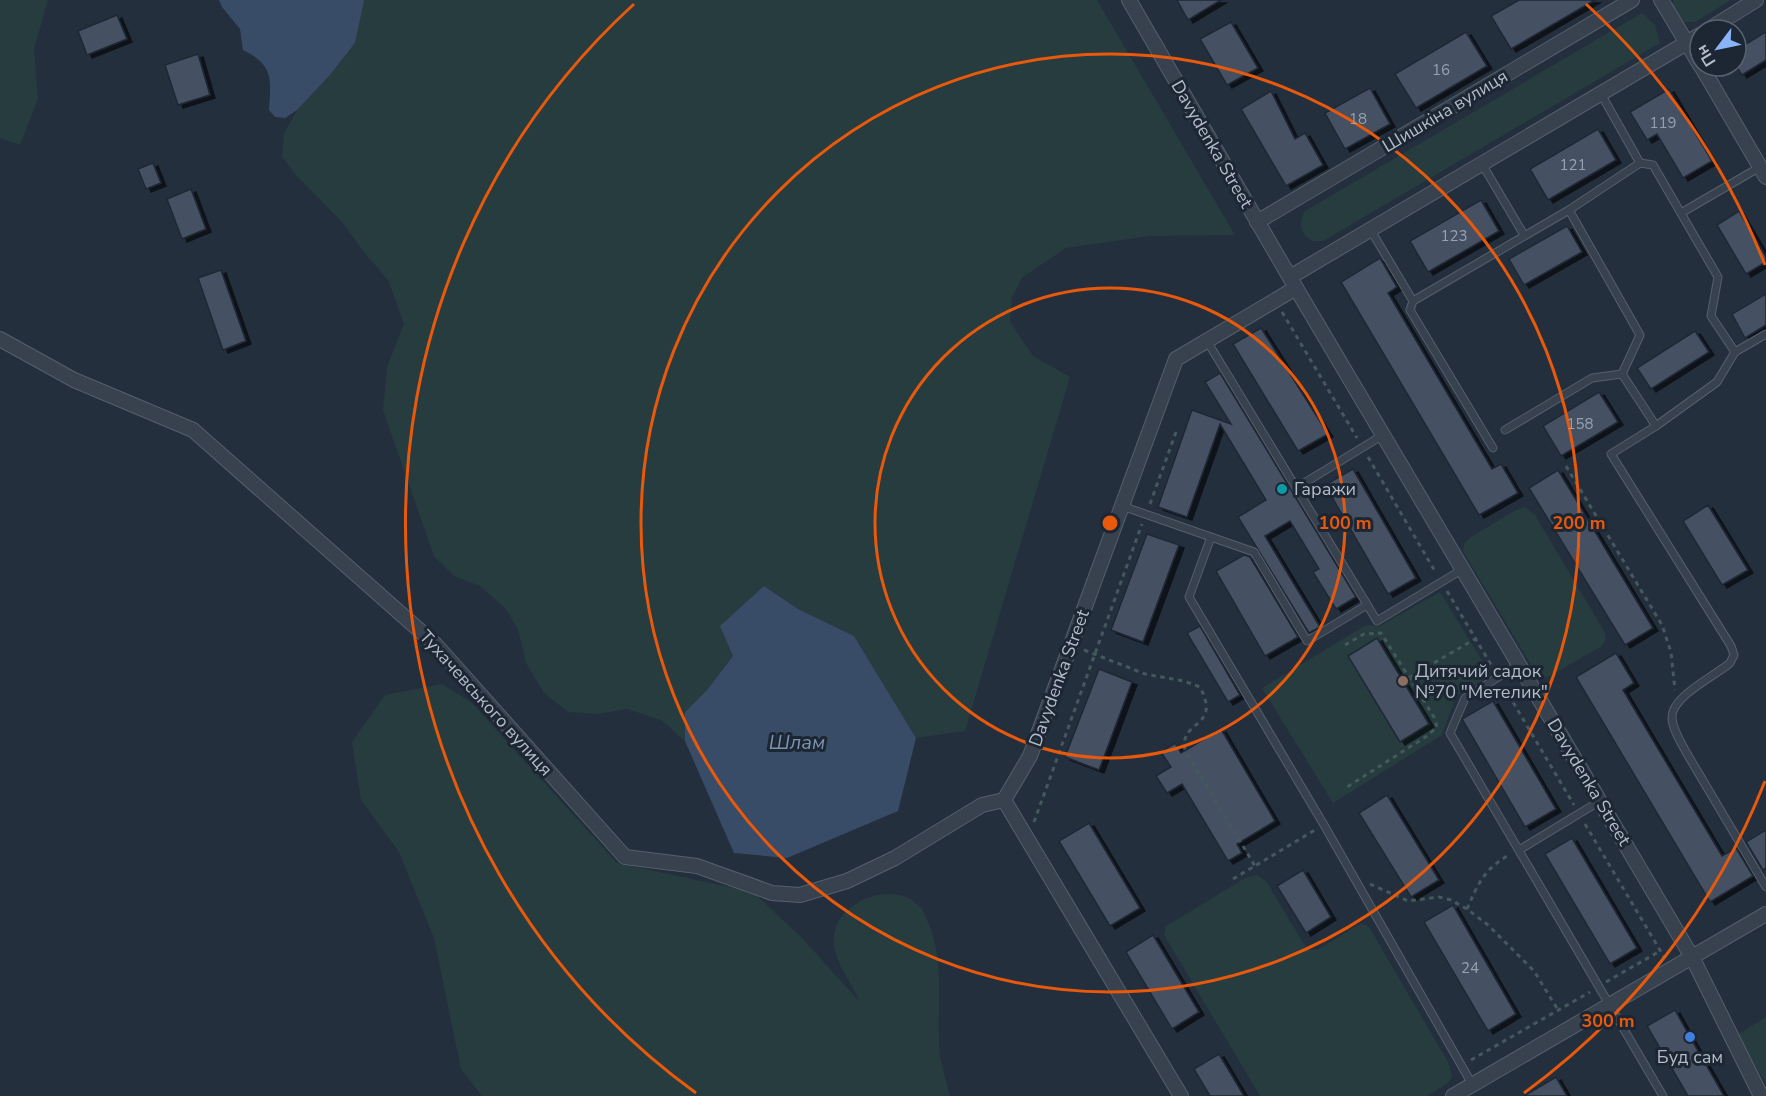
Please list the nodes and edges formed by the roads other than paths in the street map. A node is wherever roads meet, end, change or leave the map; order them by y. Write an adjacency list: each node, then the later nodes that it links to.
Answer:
1 (1128, 0): 14 (street, Davydenka Street)
2 (1632, 0): 14 (street, Шишкiна вулиця)
3 (1661, 0): 6 (street)
4 (1756, 0): 5 (street)
5 (1727, 18)
6 (1687, 43): 8 (street)
7 (1707, 78): 11 (street)
8 (1601, 94): 9 (lane); 10 (street)
9 (1640, 163): 12 (lane); 13 (lane)
10 (1482, 164): 15 (street); 16 (lane)
11 (1763, 172): 13 (lane)
12 (1569, 210): 16 (lane); 23 (lane)
13 (1681, 213): 22 (lane)
14 (1257, 222): 17 (street, Davydenka Street)
15 (1370, 230): 17 (street); 18 (lane)
16 (1524, 235): 18 (lane)
17 (1293, 282): 21 (street, Davydenka Street); 26 (street, Davydenka Street)
18 (1413, 301): 27 (lane)
19 (1766, 334): 22 (lane)
20 (0, 339): 34 (street, Тухачевського вулиця)
21 (1207, 341): 28 (lane); 29 (street, Davydenka Street)
22 (1735, 352): 24 (lane)
23 (1622, 374): 24 (lane); 25 (lane)
24 (1656, 426): 37 (lane)
25 (1505, 430)
26 (1383, 435): 28 (lane); 31 (street, Davydenka Street)
27 (1492, 448)
28 (1296, 488): 32 (lane)
29 (1122, 506): 30 (lane); 34 (street, Davydenka Street)
30 (1211, 537): 32 (lane); 41 (lane)
31 (1463, 569): 32 (lane); 33 (street, Davydenka Street)
32 (1367, 605)
33 (1520, 664): 35 (street, Davydenka Street); 36 (lane)
34 (1004, 800): 42 (street)
35 (1600, 801): 36 (lane); 39 (street, Davydenka Street)
36 (1519, 850): 40 (lane)
37 (1766, 887)
38 (1766, 914): 39 (street)
39 (1692, 957): 40 (street); 45 (street, Davydenka Street)
40 (1609, 1005): 41 (street); 44 (lane)
41 (1472, 1084): 43 (street)
42 (1181, 1096)
43 (1453, 1096)
44 (1663, 1096)
45 (1761, 1096)

